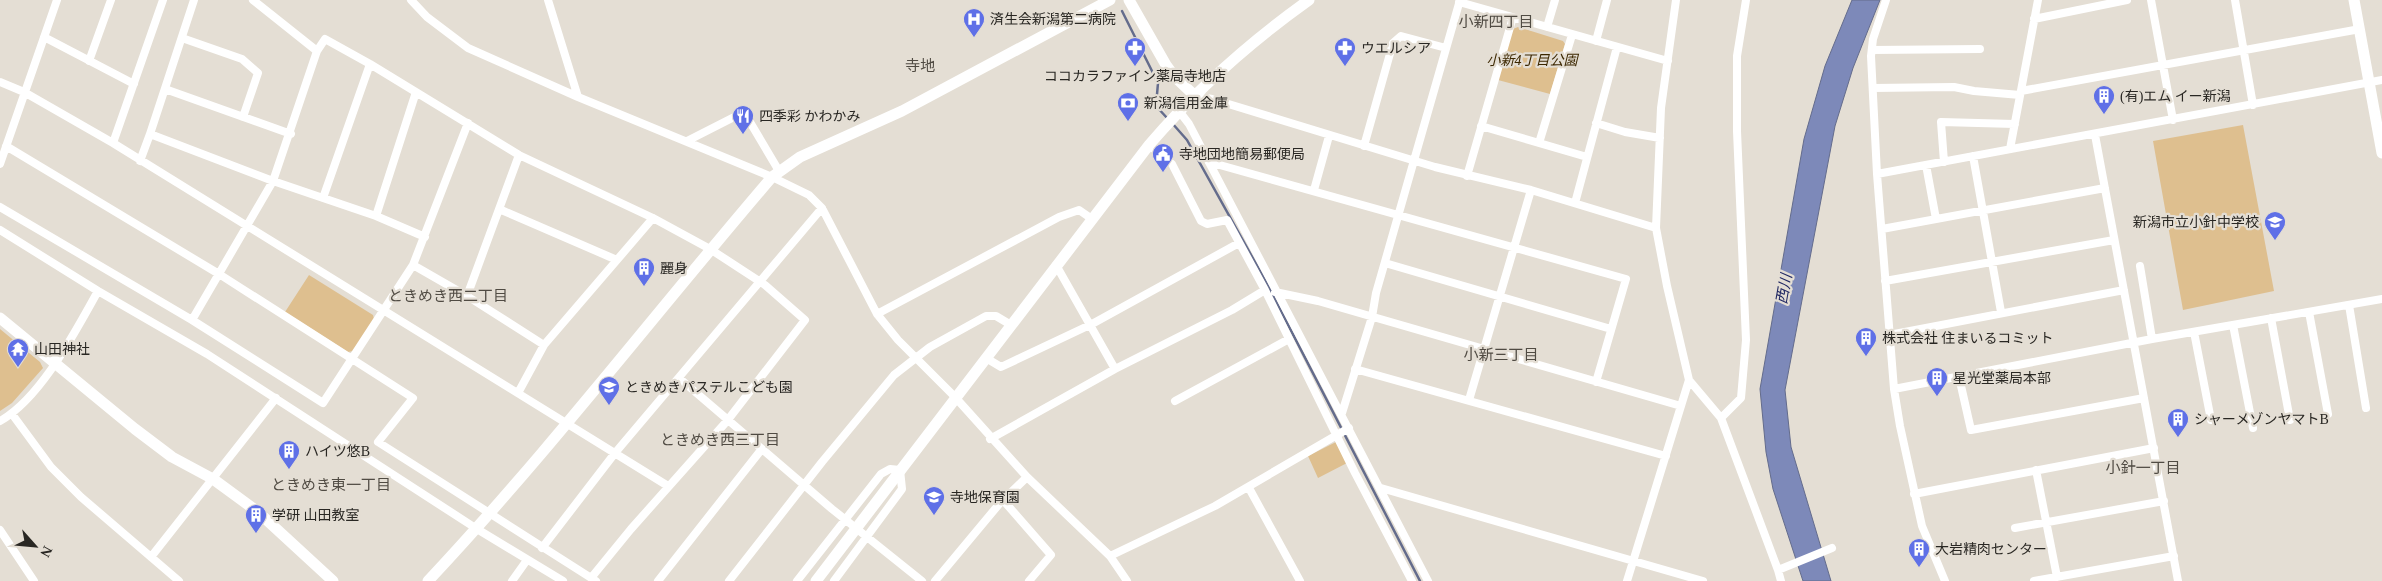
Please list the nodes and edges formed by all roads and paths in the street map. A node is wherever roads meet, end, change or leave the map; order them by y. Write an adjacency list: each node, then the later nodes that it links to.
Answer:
1 (57, 0): 27 (street)
2 (111, 0): 36 (street)
3 (163, 0): 43 (street)
4 (194, 0): 28 (street)
5 (253, 0): 35 (street)
6 (411, 0): 50 (street)
7 (548, 0): 50 (street)
8 (1110, 0): 81 (street)
9 (1129, 0): 49 (street)
10 (1309, 0): 49 (street)
11 (1555, 0): 24 (street)
12 (1607, 0): 29 (street)
13 (1676, 0): 37 (street)
14 (1746, 0): 166 (street)
15 (1886, 0): 33 (street)
16 (2038, 0): 23 (street)
17 (2127, 0): 23 (street)
18 (2151, 0): 39 (street)
19 (2235, 0): 34 (street)
20 (2354, 0): 25 (street)
21 (1459, 1): 22 (street); 31 (street)
22 (1513, 17): 24 (street); 58 (street)
23 (2034, 19): 48 (street)
24 (1547, 27): 26 (street)
25 (2360, 29): 34 (street); 42 (street)
26 (1572, 35): 29 (street); 66 (street)
27 (44, 37): 36 (street); 46 (street)
28 (182, 38): 45 (street); 53 (street)
29 (1596, 41): 30 (street)
30 (1617, 47): 37 (street); 56 (street)
31 (1446, 48): 69 (street); 76 (street)
32 (1980, 49): 33 (street)
33 (1872, 50): 44 (street)
34 (2244, 50): 39 (street); 51 (street)
35 (317, 51): 38 (street); 60 (street)
36 (89, 61): 43 (street)
37 (1668, 61): 63 (street)
38 (370, 64): 47 (street); 88 (street)
39 (2163, 65): 48 (street); 54 (street)
40 (2382, 80): 42 (street)
41 (0, 82): 46 (street)
42 (2369, 83): 51 (street); 71 (street)
43 (134, 84): 65 (street)
44 (1872, 88): 48 (street); 82 (street)
45 (164, 89): 53 (street); 59 (street)
46 (24, 92): 65 (street); 68 (street)
47 (416, 92): 55 (street); 95 (street)
48 (2020, 93): 57 (street)
49 (1195, 96): 52 (street); 62 (street)
50 (578, 97): 64 (street)
51 (2253, 105): 54 (street)
52 (1179, 111): 67 (street); 77 (street)
53 (243, 117): 60 (street)
54 (2173, 120): 61 (street)
55 (468, 123): 72 (street); 103 (street)
56 (1596, 123): 63 (street); 74 (street)
57 (2015, 124): 70 (street); 78 (street)
58 (1481, 126): 66 (street); 83 (street)
59 (150, 134): 75 (street); 84 (street)
60 (290, 134): 84 (street)
61 (2095, 134): 70 (street); 85 (street)
62 (1329, 136): 69 (street); 86 (street)
63 (1660, 138): 100 (street)
64 (687, 141): 81 (street); 81 (street)
65 (113, 143): 75 (street)
66 (1539, 143): 74 (street)
67 (1149, 145): 97 (street); 105 (street)
68 (6, 146): 79 (street); 114 (street)
69 (1364, 146): 76 (street)
70 (2010, 150): 73 (street)
71 (2382, 153)
72 (519, 155): 92 (street); 96 (street)
73 (1973, 156): 78 (street); 93 (street)
74 (1587, 157): 89 (street)
75 (140, 161): 99 (street)
76 (1413, 161): 83 (street); 94 (street)
77 (1209, 162): 86 (street); 120 (street)
78 (1944, 162): 80 (street)
79 (0, 164)
80 (1926, 165): 82 (street); 98 (street)
81 (776, 174): 91 (street); 107 (street)
82 (1876, 174): 101 (street)
83 (1467, 176): 87 (street)
84 (273, 181): 88 (street); 99 (street)
85 (2104, 188): 93 (street); 104 (street)
86 (1314, 190): 94 (street)
87 (1531, 190): 89 (street); 106 (street)
88 (323, 198): 95 (street)
89 (1575, 203): 100 (street)
90 (0, 207): 132 (street)
91 (822, 208): 115 (street); 128 (street)
92 (499, 209): 108 (street); 121 (street)
93 (1984, 210): 98 (street); 109 (street)
94 (1398, 214): 106 (street); 110 (street)
95 (376, 216): 103 (street)
96 (653, 218): 107 (street); 108 (street)
97 (1092, 219): 112 (street); 128 (street)
98 (1936, 219): 101 (street)
99 (248, 226): 114 (street); 125 (street)
100 (1656, 228): 152 (street)
101 (1882, 229): 116 (street)
102 (0, 230): 119 (street)
103 (425, 237): 111 (street)
104 (2114, 240): 109 (street); 118 (street)
105 (1239, 243): 117 (street); 134 (street)
106 (1514, 247): 122 (street); 136 (street)
107 (710, 249): 115 (street); 171 (street)
108 (617, 260): 142 (street)
109 (1994, 262): 116 (street); 126 (street)
110 (1385, 263): 122 (street); 129 (street)
111 (413, 265): 121 (street); 125 (street)
112 (1056, 265): 133 (street); 134 (street)
113 (2140, 266): 140 (street)
114 (219, 274): 132 (street); 145 (street)
115 (759, 281): 151 (street); 170 (street)
116 (1885, 282): 138 (street)
117 (1265, 290): 139 (street); 148 (street)
118 (2124, 290): 126 (street); 141 (street)
119 (98, 291): 147 (street); 157 (street)
120 (1275, 292): 129 (street); 163 (street)
121 (466, 296): 142 (street)
122 (1500, 297): 136 (street); 143 (street)
123 (2382, 299): 124 (street)
124 (2349, 305): 127 (street); 162 (street)
125 (383, 311): 145 (street); 155 (street)
126 (2001, 312): 138 (street)
127 (2308, 312): 131 (street); 165 (street)
128 (877, 314): 144 (street)
129 (1372, 317): 143 (street); 149 (street)
130 (0, 318): 147 (street)
131 (2271, 318): 135 (street); 168 (street)
132 (192, 320): 145 (street)
133 (1011, 324): 144 (street); 146 (street)
134 (1092, 324): 146 (street); 148 (street)
135 (2233, 325): 137 (street); 173 (street)
136 (1611, 329): 153 (street)
137 (2194, 332): 140 (street); 167 (street)
138 (1889, 335): 154 (street)
139 (1289, 339): 160 (street); 174 (street)
140 (2152, 339): 141 (street)
141 (2134, 343): 150 (street); 158 (street)
142 (544, 345): 155 (street)
143 (1484, 350): 153 (street); 159 (street)
144 (915, 357): 156 (street); 184 (street)
145 (352, 358): 191 (street)
146 (986, 358): 156 (street)
147 (56, 364): 164 (street); 183 (street)
148 (1115, 369): 175 (street)
149 (1355, 369): 159 (street); 163 (street)
150 (1959, 377): 154 (street); 158 (street)
151 (679, 378): 170 (street); 178 (street)
152 (1689, 380): 161 (street); 166 (street)
153 (1596, 382): 161 (street)
154 (1894, 389): 188 (street)
155 (518, 393): 171 (street)
156 (955, 397): 175 (street); 180 (street)
157 (276, 398): 183 (street); 195 (street)
158 (2144, 398): 176 (street)
159 (1469, 400): 179 (street)
160 (1175, 401)
161 (1680, 406): 179 (street)
162 (2366, 408)
163 (1342, 413): 172 (street)
164 (12, 414): 169 (street); 202 (street)
165 (2328, 414)
166 (1722, 418): 205 (street)
167 (2211, 420)
168 (2290, 420)
169 (0, 421)
170 (727, 421): 177 (street); 185 (street)
171 (567, 424): 178 (street); 191 (street)
172 (1349, 428): 174 (street); 187 (street)
173 (2253, 428)
174 (1339, 436): 186 (street); 208 (street)
175 (990, 438): 182 (street)
176 (2154, 448): 181 (street); 190 (street)
177 (761, 450): 184 (street); 216 (street)
178 (615, 453): 185 (street); 198 (street)
179 (1666, 456): 204 (street)
180 (900, 470): 192 (street); 197 (street); 219 (street)
181 (2036, 470): 188 (street); 193 (street)
182 (1027, 477): 189 (street); 200 (street)
183 (213, 480): 202 (street); 212 (street)
184 (804, 485): 192 (street); 217 (street)
185 (668, 486): 207 (street)
186 (1249, 488): 200 (street); 225 (street)
187 (1381, 488): 204 (street); 226 (street)
188 (1914, 494): 230 (street)
189 (1003, 500): 222 (street); 223 (street)
190 (2164, 501): 193 (street); 201 (street)
191 (490, 514): 195 (street); 198 (street)
192 (845, 519): 197 (street); 218 (street)
193 (2046, 522): 194 (street); 206 (street)
194 (2015, 528)
195 (477, 529): 203 (street); 213 (street)
196 (0, 530): 210 (street)
197 (867, 536): 220 (street); 221 (street)
198 (542, 548): 207 (street)
199 (1832, 548): 205 (street)
200 (1110, 556): 224 (street)
201 (2174, 556): 206 (street); 232 (street)
202 (151, 557): 211 (street)
203 (527, 560): 214 (street); 215 (street)
204 (1633, 561): 227 (street); 228 (street)
205 (1778, 570): 229 (street)
206 (2056, 577): 209 (street)
207 (594, 580)
208 (1410, 580)
209 (2044, 580): 231 (street)
210 (34, 581)
211 (179, 581)
212 (334, 581)
213 (428, 581)
214 (512, 581)
215 (562, 581)
216 (658, 581)
217 (729, 581)
218 (797, 581)
219 (816, 581)
220 (834, 581)
221 (922, 581)
222 (935, 581)
223 (1029, 581)
224 (1126, 581)
225 (1300, 581)
226 (1428, 581)
227 (1627, 581)
228 (1703, 581)
229 (1781, 581)
230 (1945, 581)
231 (2034, 581)
232 (2178, 581)

